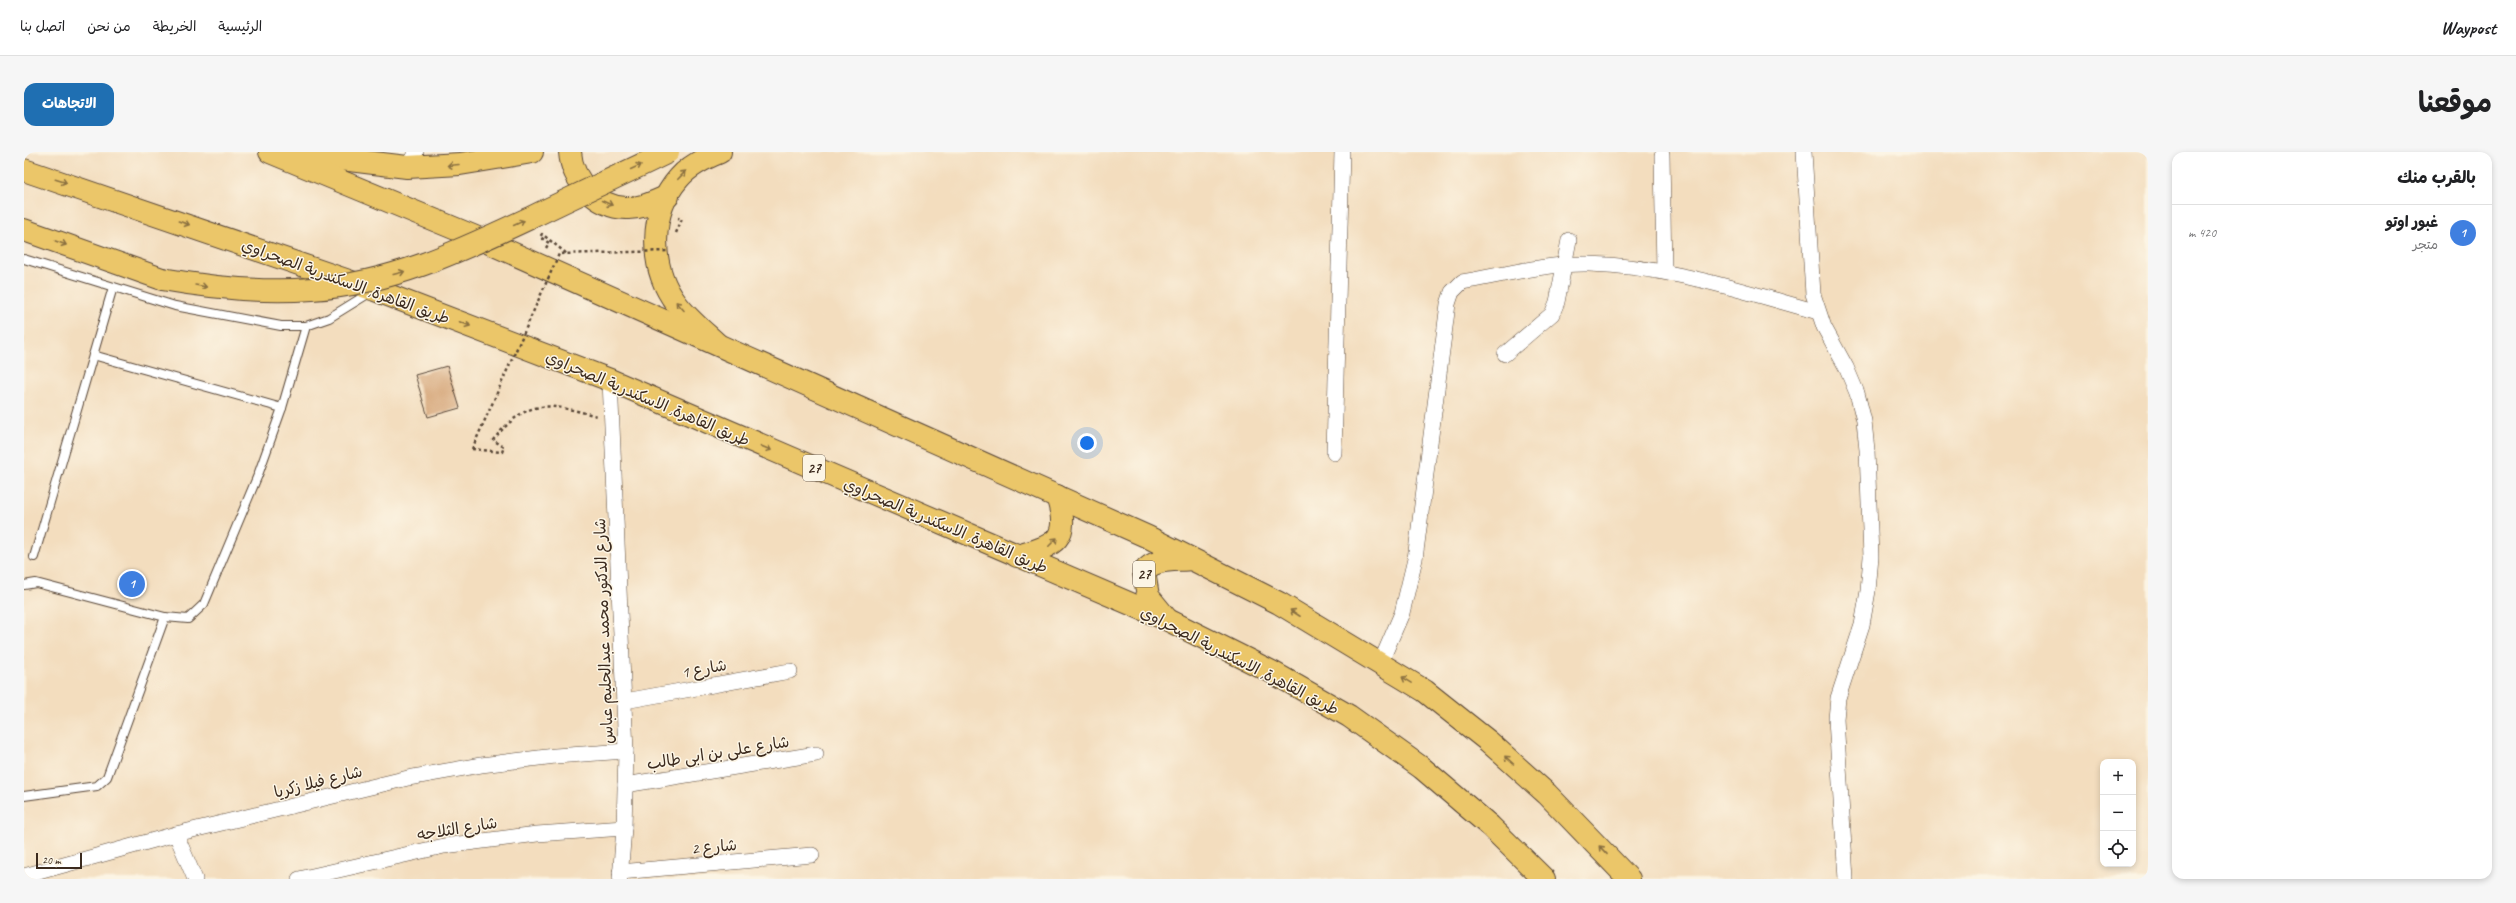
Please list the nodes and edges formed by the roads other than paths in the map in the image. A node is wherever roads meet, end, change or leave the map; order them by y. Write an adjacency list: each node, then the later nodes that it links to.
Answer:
1 (270, 152): 22 (highway, 27)
2 (283, 152): 10 (highway)
3 (532, 152): 10 (highway, one-way to 10)
4 (570, 152): 12 (highway, one-way to 12)
5 (668, 152): 13 (highway, one-way to 5, bridge)
6 (720, 152): 12 (highway, one-way to 6)
7 (1342, 152): 27 (street)
8 (1804, 152): 20 (street)
9 (1662, 156): 17 (street)
10 (412, 159)
11 (24, 170): 19 (highway, طريق القاهرة, الاسكندرية الصحراوي / 27, one-way to 19)
12 (668, 196): 22 (highway, one-way to 12)
13 (24, 230)
14 (1569, 240): 16 (street)
15 (24, 259): 18 (lane)
16 (1564, 266): 17 (street); 23 (street); 35 (street)
17 (1664, 271): 20 (street)
18 (113, 287): 21 (lane); 24 (lane)
19 (375, 290): 21 (lane); 25 (highway, طريق القاهرة, الاسكندرية الصحراوي / 27, one-way to 25)
20 (1818, 312): 51 (street)
21 (306, 326): 26 (lane)
22 (717, 344): 28 (highway, 27)
23 (1505, 354)
24 (93, 355): 26 (lane); 29 (lane)
25 (610, 380): 30 (highway, طريق القاهرة, الاسكندرية الصحراوي / 27, one-way to 30); 37 (street, شارع الدكتور محمد عبدالحليم عباس)
26 (282, 408): 33 (lane)
27 (1334, 453)
28 (1057, 496): 30 (highway, one-way to 28); 31 (highway, 27)
29 (34, 556)
30 (1018, 556): 34 (highway, طريق القاهرة, الاسكندرية الصحراوي / 27)
31 (1191, 560): 34 (highway, 27); 35 (highway, 27, one-way to 31)
32 (24, 585): 33 (lane)
33 (165, 617): 41 (lane)
34 (1168, 620): 49 (highway, طريق القاهرة, الاسكندرية الصحراوي / 27)
35 (1380, 664): 50 (highway, 27, one-way to 35)
36 (790, 671): 37 (street, شارع 1)
37 (625, 701): 38 (street, شارع الدكتور محمد عبدالحليم عباس)
38 (626, 751): 40 (street, شارع الدكتور محمد عبدالحليم عباس); 43 (street, شارع فيلا زكريا)
39 (816, 754): 40 (street, شارع على بن ابى طالب)
40 (625, 785): 42 (street, شارع الدكتور محمد عبدالحليم عباس)
41 (24, 796)
42 (624, 828): 45 (street, شارع الدكتور محمد عبدالحليم عباس); 48 (street, شارع الثلاجه)
43 (176, 834): 46 (street, شارع فيلا زكريا); 47 (street)
44 (812, 855): 45 (street, شارع 2)
45 (620, 876)
46 (24, 878)
47 (195, 879)
48 (299, 879)
49 (1544, 879)
50 (1629, 879)
51 (1846, 879)

